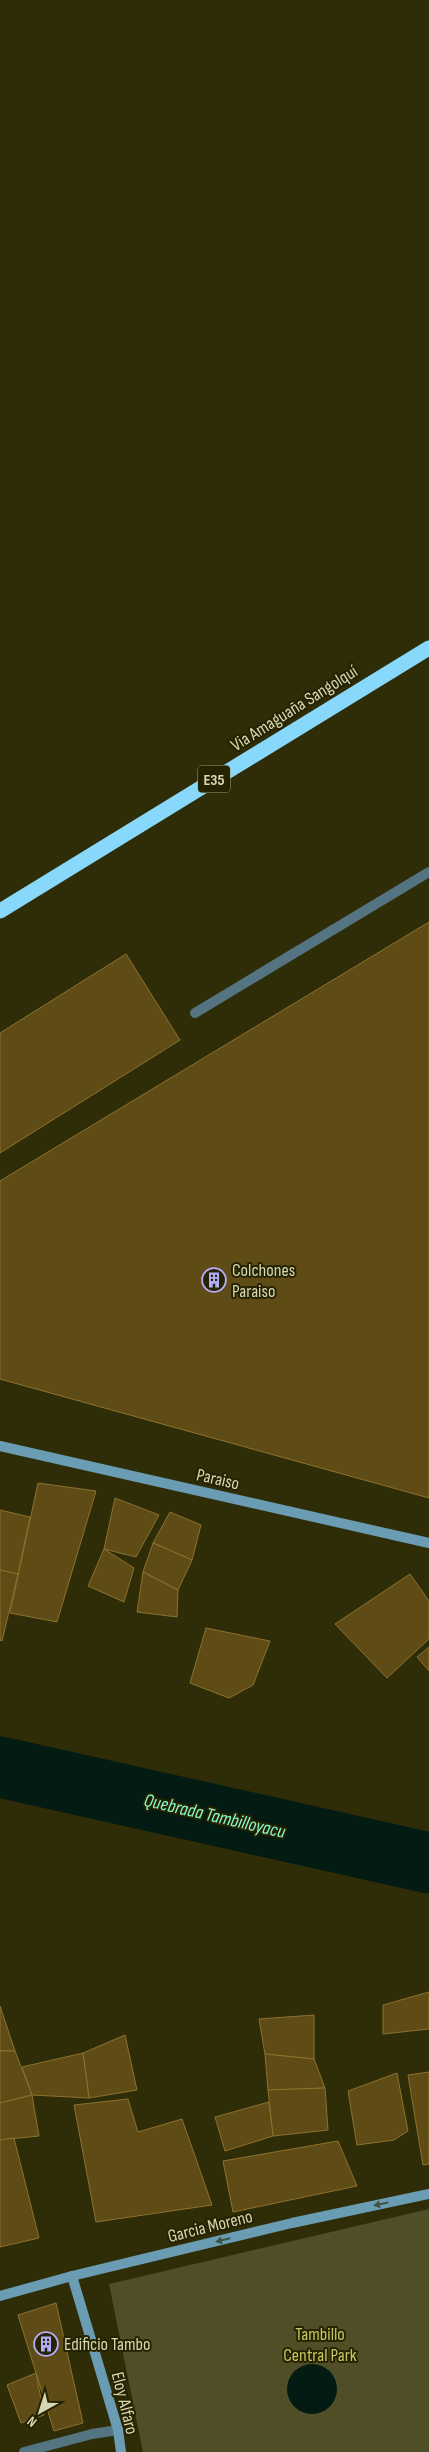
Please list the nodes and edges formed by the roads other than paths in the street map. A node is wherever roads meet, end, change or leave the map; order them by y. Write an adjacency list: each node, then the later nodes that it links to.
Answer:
1 (429, 648): 3 (highway, Via Amaguaña Sangolquí / E35)
2 (429, 872): 4 (lane)
3 (0, 911)
4 (195, 1013)
5 (0, 1446): 6 (street, Paraiso)
6 (429, 1543)
7 (429, 2194): 8 (street, Garcia Moreno, one-way to 8)
8 (72, 2276): 9 (street, Garcia Moreno); 10 (street, Eloy Alfaro)
9 (0, 2296)
10 (118, 2430): 11 (lane); 12 (street, Eloy Alfaro)
11 (24, 2452)
12 (121, 2452)

